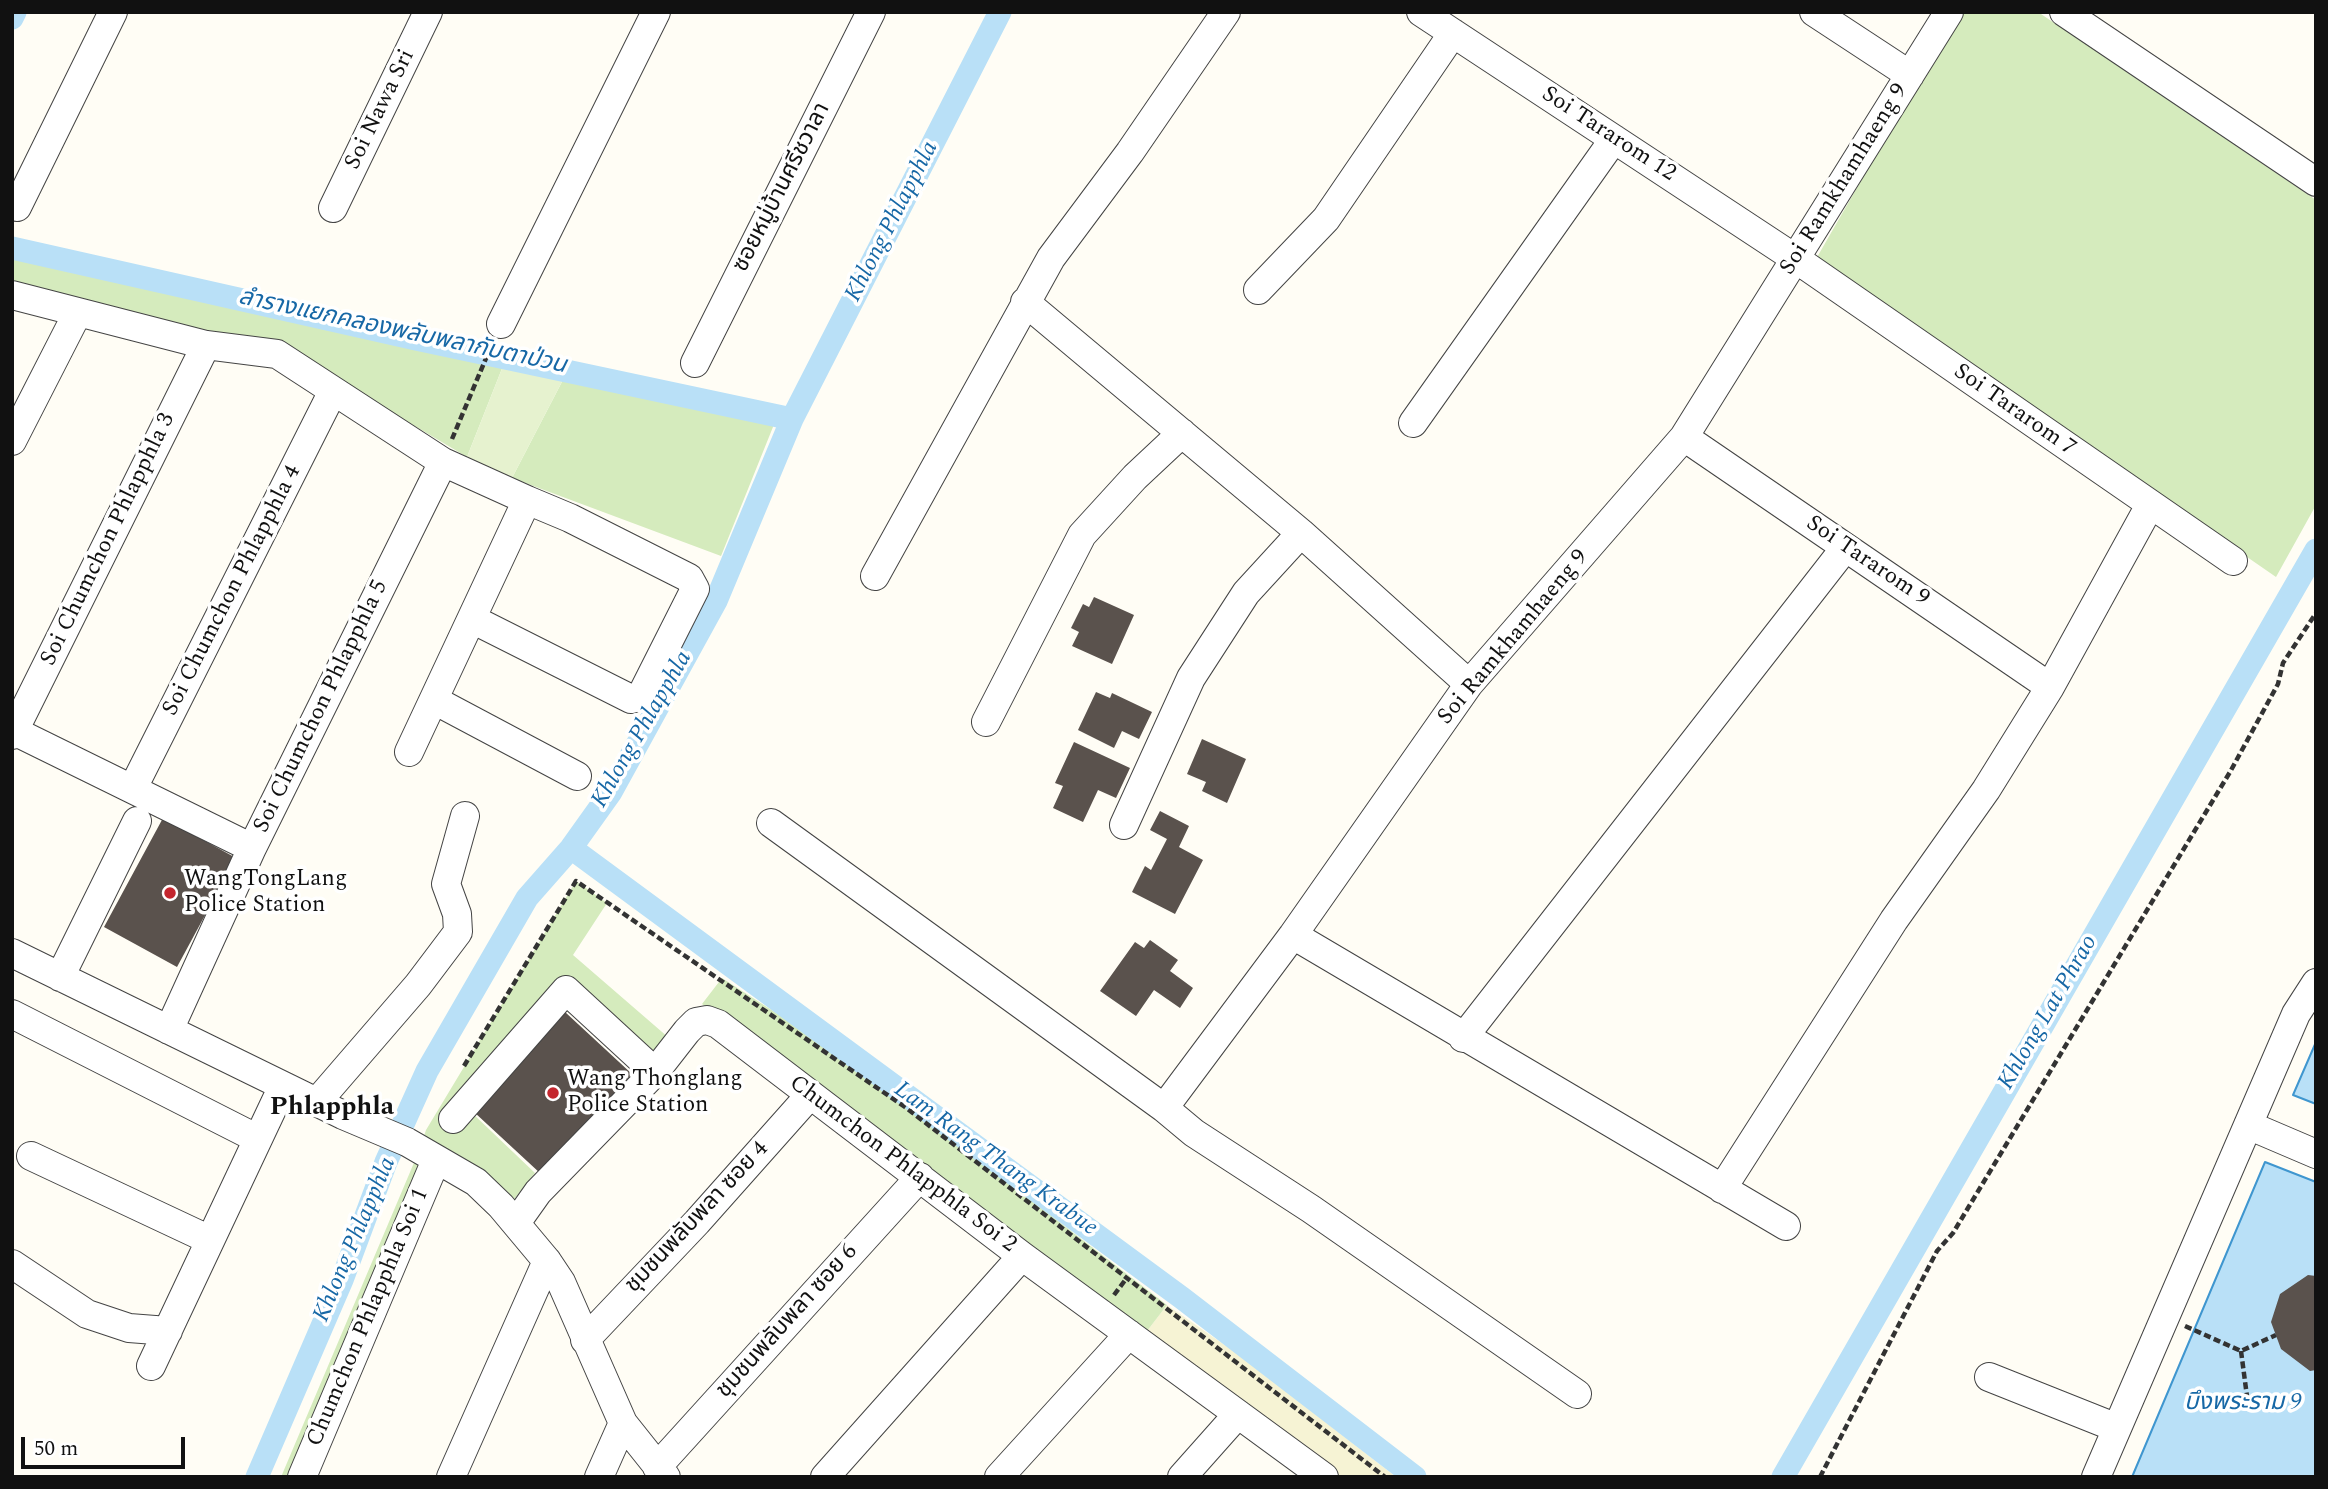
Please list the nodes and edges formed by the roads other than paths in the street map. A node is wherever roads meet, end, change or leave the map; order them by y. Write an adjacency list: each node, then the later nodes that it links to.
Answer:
1 (113, 12): 14 (street)
2 (428, 12): 15 (street, Soi Nawa Sri)
3 (656, 12): 21 (street)
4 (871, 12): 23 (street, ซอยหมู่บ้านศรีชวาลา)
5 (1226, 12): 19 (street)
6 (1421, 12): 10 (street, Soi Tararom 12)
7 (1814, 12): 11 (street)
8 (1949, 12): 11 (street, Soi Ramkhamhaeng 9)
9 (2064, 12): 13 (street)
10 (1453, 33): 12 (street, Soi Tararom 12); 17 (street)
11 (1910, 75): 16 (street, Soi Ramkhamhaeng 9)
12 (1614, 139): 16 (street, Soi Tararom 12); 25 (street)
13 (2316, 182)
14 (17, 207)
15 (333, 208)
16 (1796, 259): 27 (street, Soi Ramkhamhaeng 9); 31 (street, Soi Tararom 7)
17 (1258, 290)
18 (12, 295): 20 (street)
19 (1025, 302): 26 (street); 35 (street)
20 (78, 312): 22 (street); 28 (street)
21 (501, 324)
22 (206, 345): 24 (street); 41 (street, Soi Chumchon Phlapphla 3)
23 (695, 363)
24 (332, 393): 29 (street); 44 (street, Soi Chumchon Phlapphla 4)
25 (1412, 424)
26 (1182, 433): 32 (street); 40 (street)
27 (1685, 437): 33 (street, Soi Tararom 9); 37 (street, Soi Ramkhamhaeng 9)
28 (12, 441)
29 (443, 462): 30 (street); 49 (street, Soi Chumchon Phlapphla 5)
30 (527, 500): 36 (street); 36 (street)
31 (2150, 505): 34 (street, Soi Tararom 7); 38 (street)
32 (1301, 533): 37 (street); 48 (street)
33 (1844, 548): 38 (street, Soi Tararom 9); 56 (street)
34 (2234, 561)
35 (875, 576)
36 (472, 620): 39 (street)
37 (1469, 684): 50 (street, Soi Ramkhamhaeng 9)
38 (2050, 687): 69 (street)
39 (433, 700): 42 (street); 43 (street)
40 (986, 722)
41 (13, 733): 44 (street)
42 (409, 752)
43 (577, 776)
44 (133, 788): 49 (street)
45 (464, 816): 60 (street)
46 (136, 821): 52 (street)
47 (771, 824): 61 (street)
48 (1124, 825)
49 (252, 848): 55 (street, Soi Chumchon Phlapphla 5)
50 (1293, 935): 56 (street); 61 (street, Soi Ramkhamhaeng 9)
51 (12, 953): 52 (street)
52 (60, 976): 55 (street)
53 (2316, 983): 63 (street)
54 (12, 1014): 64 (street)
55 (169, 1030): 58 (street)
56 (1463, 1038): 69 (street)
57 (655, 1072): 59 (street, Chumchon Phlapphla Soi 2); 62 (street); 70 (street, Chumchon Phlapphla Soi 2)
58 (283, 1086): 60 (street); 64 (street)
59 (810, 1095): 68 (street, Chumchon Phlapphla Soi 2); 78 (street, ชุมชนพลับพลา ซอย 4)
60 (317, 1102): 67 (street)
61 (1164, 1108): 81 (street)
62 (453, 1119)
63 (2248, 1125): 65 (street); 84 (street)
64 (258, 1139): 72 (street)
65 (2316, 1154)
66 (31, 1156): 72 (street)
67 (436, 1160): 70 (street); 86 (street, Chumchon Phlapphla Soi 1)
68 (920, 1177): 73 (street, Chumchon Phlapphla Soi 2); 85 (street, ชุมชนพลับพลา ซอย 6)
69 (1721, 1189): 71 (street)
70 (516, 1223): 74 (street)
71 (1786, 1226)
72 (210, 1240): 76 (street)
73 (1022, 1256): 77 (street, Chumchon Phlapphla Soi 2); 89 (street)
74 (548, 1261): 78 (street); 87 (street)
75 (12, 1264): 76 (street)
76 (168, 1331): 79 (street)
77 (1129, 1334): 82 (street, Chumchon Phlapphla Soi 2); 90 (street)
78 (585, 1340): 83 (street)
79 (151, 1366)
80 (1989, 1377): 84 (street)
81 (1577, 1394)
82 (1238, 1414): 91 (street); 92 (street, Chumchon Phlapphla Soi 2)
83 (623, 1423): 85 (street); 88 (street)
84 (2117, 1428): 93 (street)
85 (662, 1472)
86 (302, 1477)
87 (451, 1477)
88 (599, 1477)
89 (825, 1477)
90 (999, 1477)
91 (1182, 1477)
92 (1324, 1477)
93 (2096, 1477)

